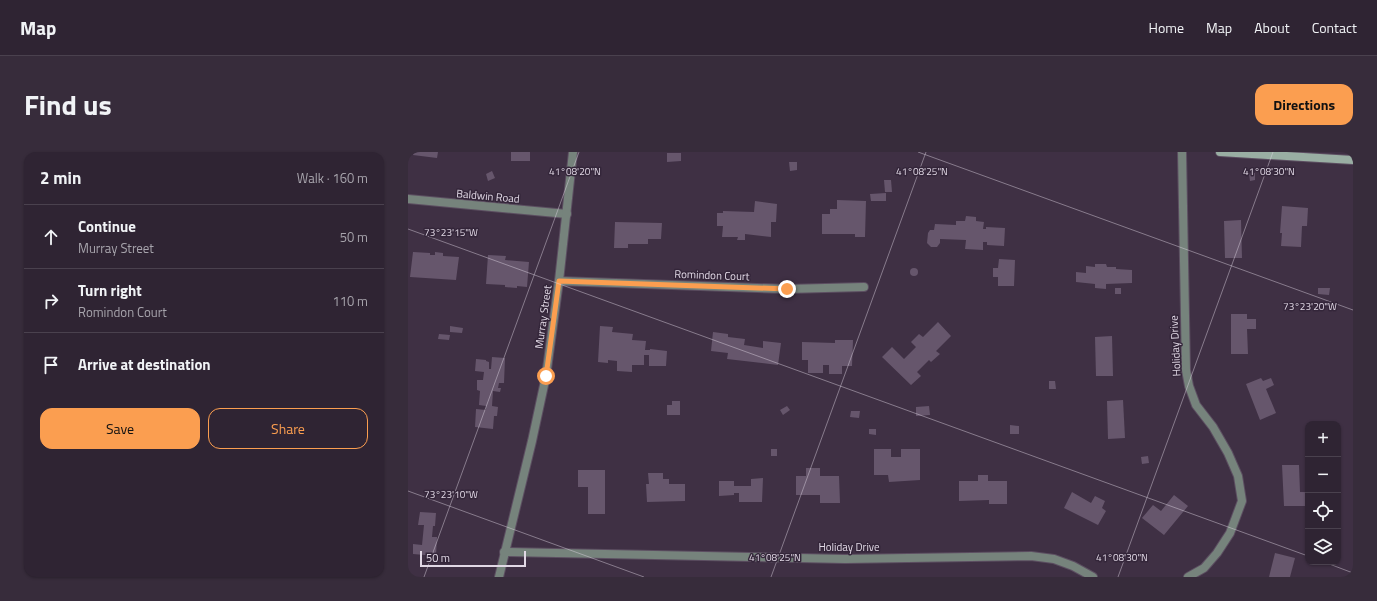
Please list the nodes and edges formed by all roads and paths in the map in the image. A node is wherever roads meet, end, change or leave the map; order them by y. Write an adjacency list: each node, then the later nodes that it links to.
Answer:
1 (573, 152): 6 (street, Murray Street)
2 (1182, 152): 12 (street, Holiday Drive)
3 (1220, 152): 4 (street)
4 (1353, 160)
5 (408, 199): 6 (street, Baldwin Road)
6 (567, 214): 7 (street, Murray Street)
7 (559, 281): 8 (street, Romindon Court); 9 (street, Murray Street)
8 (864, 287)
9 (504, 552): 10 (street, Murray Street); 11 (street, Holiday Drive)
10 (499, 577)
11 (1093, 577)
12 (1188, 577)

